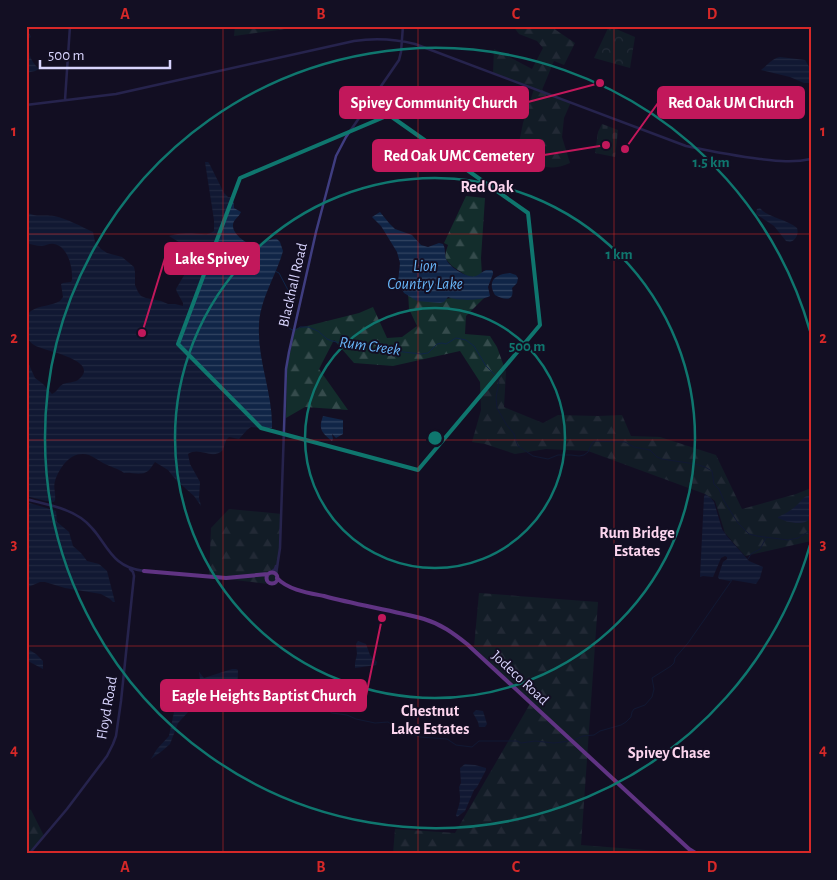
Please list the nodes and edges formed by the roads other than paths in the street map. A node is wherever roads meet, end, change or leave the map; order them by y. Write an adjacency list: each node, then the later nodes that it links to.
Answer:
1 (70, 26): 4 (street)
2 (403, 26): 3 (street, Blackhall Road)
3 (402, 41): 4 (street); 6 (street); 8 (street, Blackhall Road)
4 (65, 100): 5 (street)
5 (26, 105)
6 (811, 159)
7 (26, 499): 9 (street)
8 (280, 555): 11 (street, Blackhall Road); 12 (street, Blackhall Road)
9 (130, 568): 10 (street); 17 (street, Floyd Road)
10 (144, 571): 13 (main road)
11 (269, 573): 12 (main road); 13 (main road); 14 (main road)
12 (277, 576): 15 (main road); 16 (main road, Jodeco Road)
13 (242, 577): 14 (main road)
14 (267, 580): 15 (main road)
15 (273, 583): 16 (main road, Jodeco Road)
16 (290, 587): 18 (main road, Jodeco Road)
17 (29, 854)
18 (697, 854)

